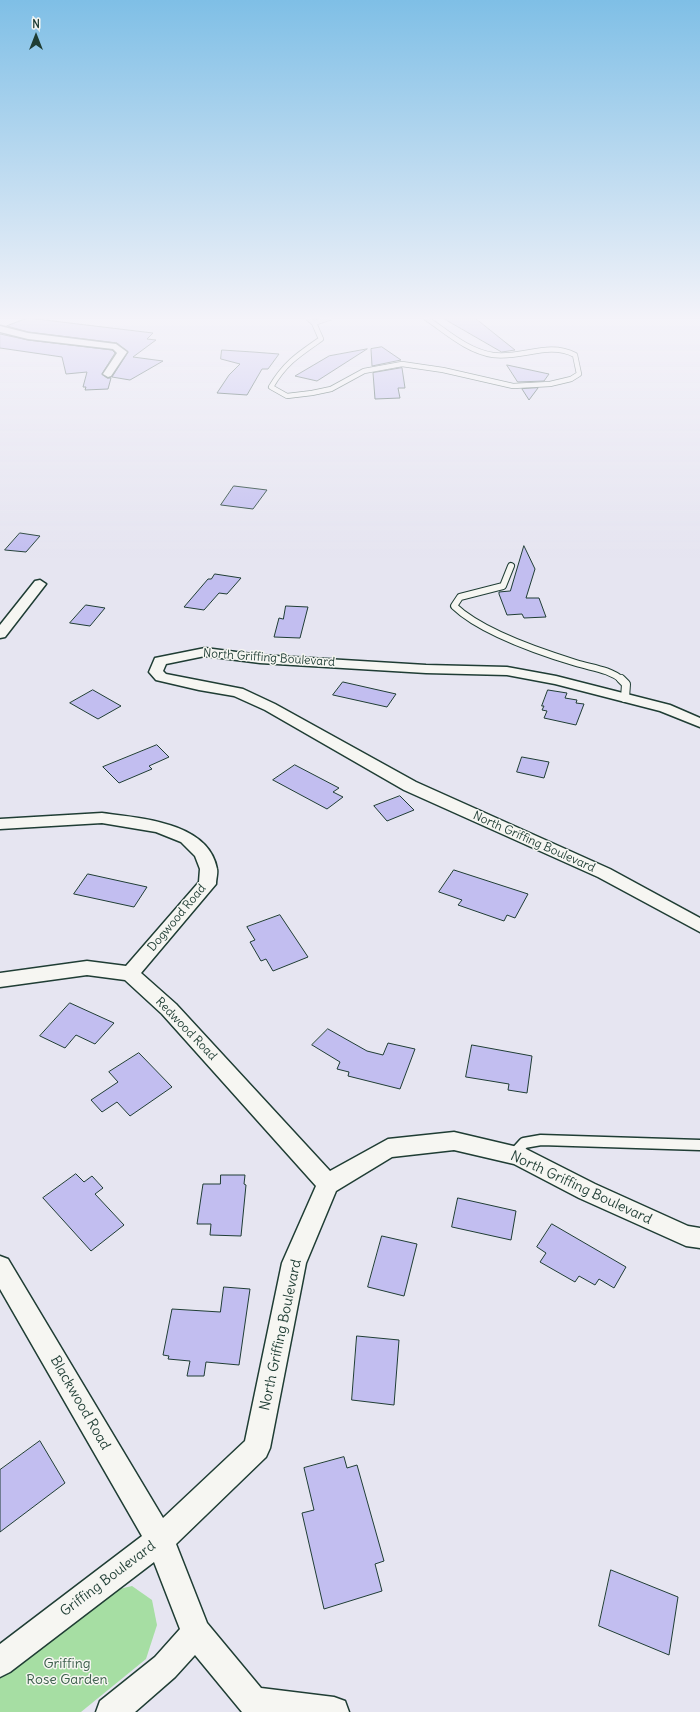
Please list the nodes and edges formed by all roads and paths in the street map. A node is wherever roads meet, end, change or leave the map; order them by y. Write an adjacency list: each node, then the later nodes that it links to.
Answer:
1 (511, 566): 4 (lane)
2 (40, 584): 3 (street)
3 (0, 634)
4 (626, 698): 5 (street, North Griffing Boulevard); 7 (street, North Griffing Boulevard)
5 (700, 723)
6 (0, 824): 8 (street, Dogwood Road)
7 (700, 926)
8 (130, 974): 9 (street); 12 (street, Redwood Road)
9 (0, 980)
10 (700, 1145): 11 (lane)
11 (513, 1155): 12 (street, North Griffing Boulevard); 13 (street, North Griffing Boulevard)
12 (328, 1184): 15 (street, North Griffing Boulevard)
13 (700, 1238)
14 (0, 1267): 15 (street, Blackwood Road)
15 (160, 1540): 16 (street, Griffing Boulevard); 17 (street, Griffing Boulevard)
16 (196, 1633): 18 (street); 19 (street, Griffing Boulevard)
17 (0, 1662)
18 (111, 1712)
19 (334, 1712)

